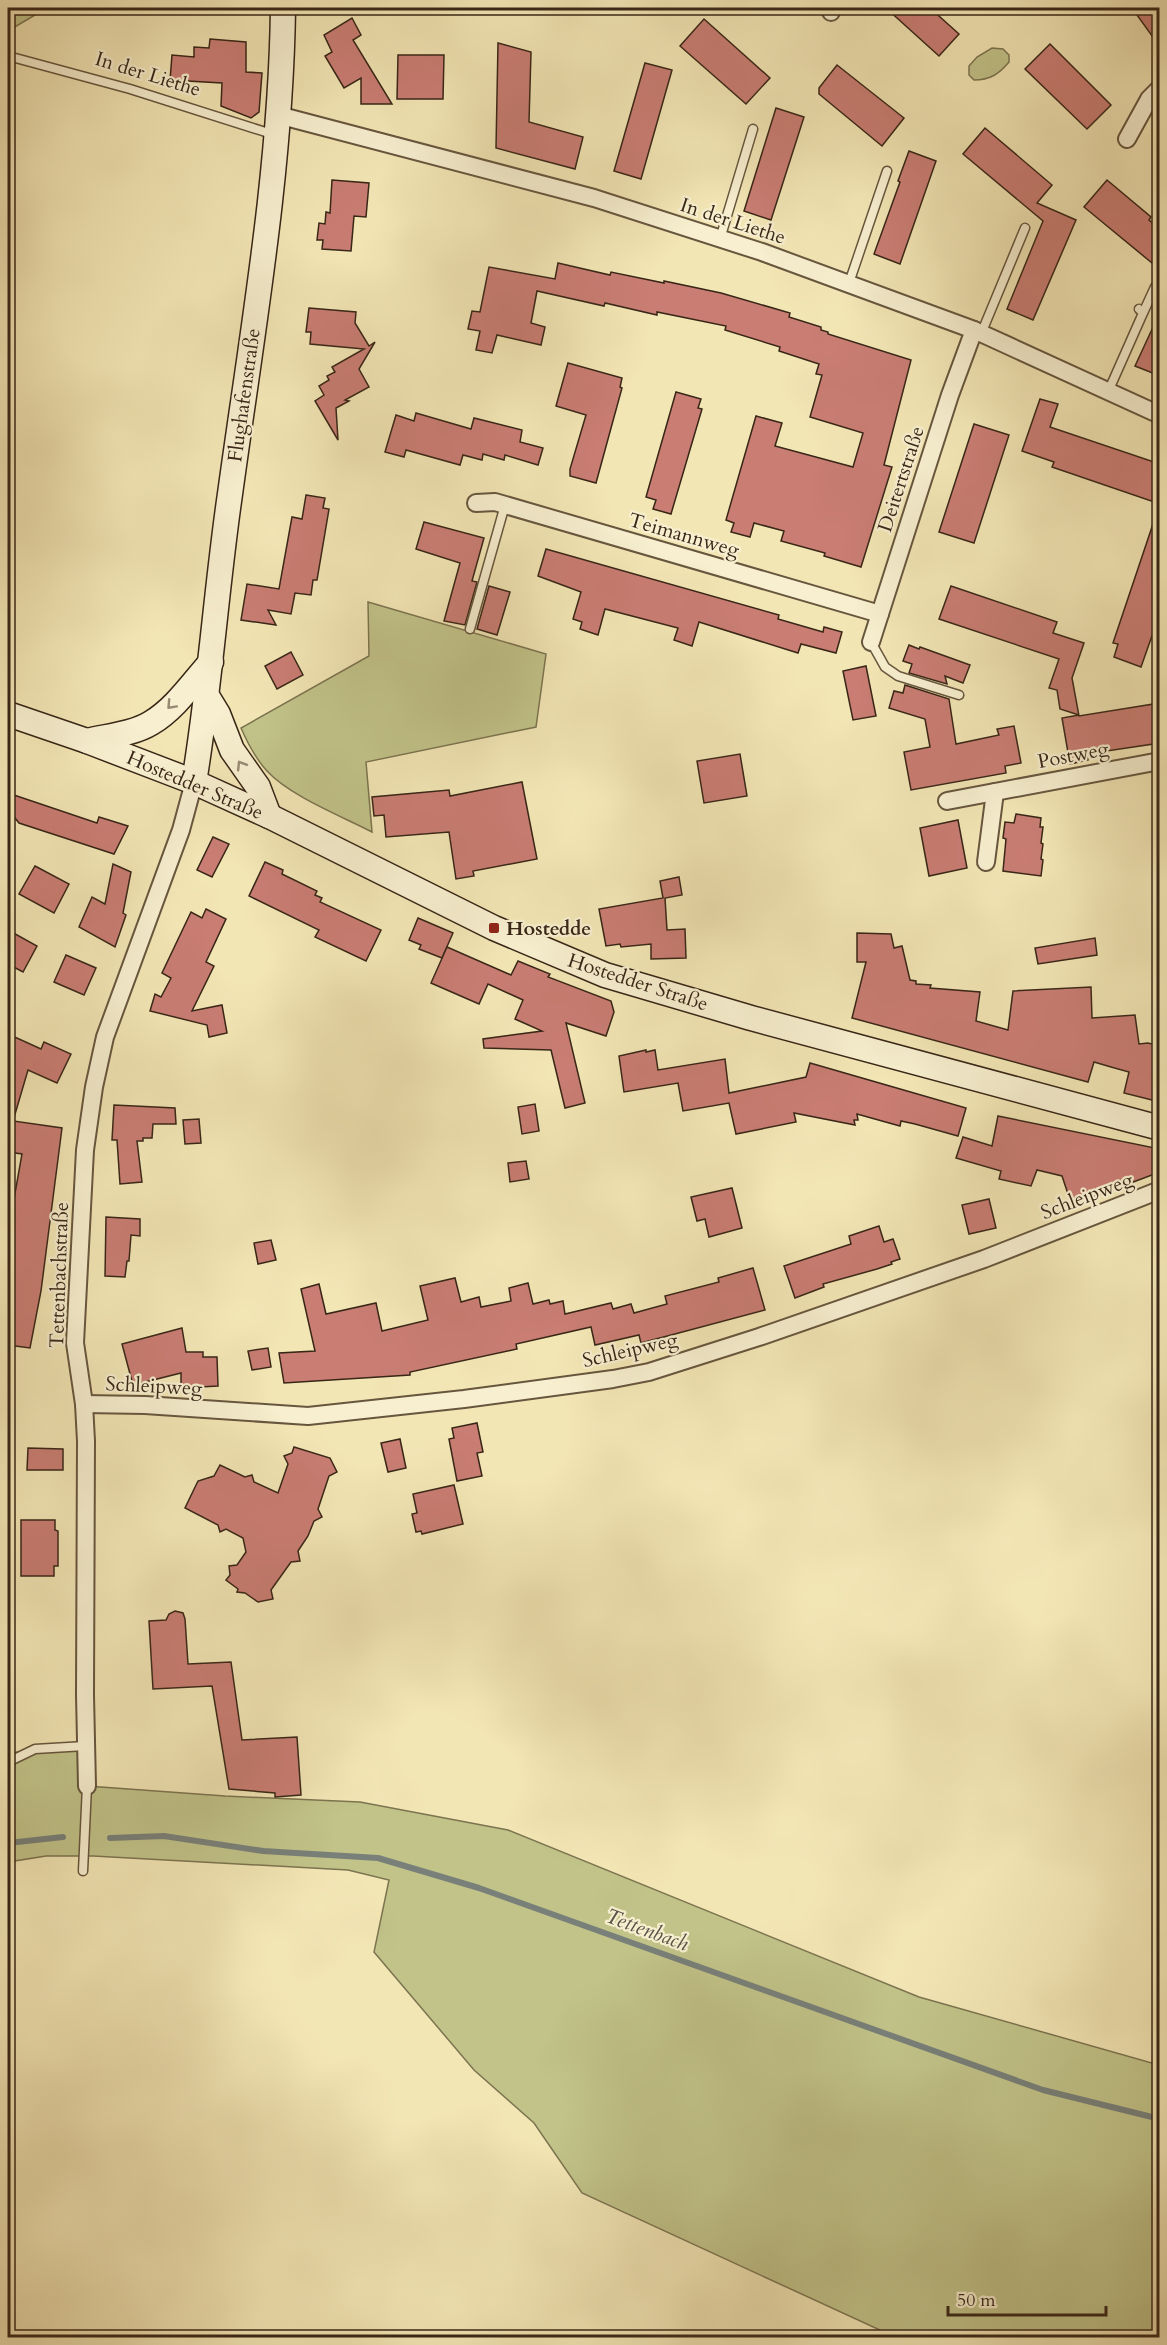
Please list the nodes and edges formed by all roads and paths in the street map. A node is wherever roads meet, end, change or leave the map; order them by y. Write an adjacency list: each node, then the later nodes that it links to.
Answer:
1 (17, 8): 3 (lane)
2 (283, 8): 6 (main road, Flughafenstraße)
3 (8, 13)
4 (8, 56): 6 (lane, In der Liethe)
5 (1160, 88): 8 (street)
6 (277, 125): 11 (street, In der Liethe); 22 (main road, Flughafenstraße)
7 (753, 129): 11 (lane)
8 (1127, 138)
9 (887, 171): 12 (lane)
10 (1025, 228): 14 (lane)
11 (720, 239): 12 (street, In der Liethe)
12 (849, 283): 14 (street, In der Liethe)
13 (1155, 287): 15 (lane)
14 (977, 332): 15 (street, In der Liethe); 19 (street, Deitertstraße)
15 (1108, 392): 16 (street, In der Liethe)
16 (1160, 415)
17 (476, 503): 18 (street, Teimannweg)
18 (505, 505): 19 (street, Teimannweg); 20 (lane)
19 (880, 614): 21 (street, Deitertstraße)
20 (470, 629)
21 (871, 642): 23 (lane)
22 (211, 662): 24 (main road, Flughafenstraße); 26 (main road, one-way to 26)
23 (959, 695)
24 (207, 696): 28 (main road, Flughafenstraße); 31 (main road, one-way to 24)
25 (8, 714): 26 (main road, Hostedder Straße)
26 (87, 741): 28 (main road, Hostedder Straße)
27 (1160, 760): 29 (street, Postweg)
28 (194, 782): 31 (main road, Hostedder Straße); 35 (street, Tettenbachstraße)
29 (995, 792): 30 (street, Postweg); 32 (street)
30 (947, 801)
31 (268, 816): 33 (main road, Hostedder Straße)
32 (986, 862)
33 (1160, 1128)
34 (1160, 1190): 35 (street, Schleipweg)
35 (84, 1404): 36 (street, Tettenbachstraße)
36 (85, 1746): 37 (lane); 38 (street, Tettenbachstraße)
37 (8, 1762)
38 (87, 1786): 39 (lane)
39 (83, 1871)

